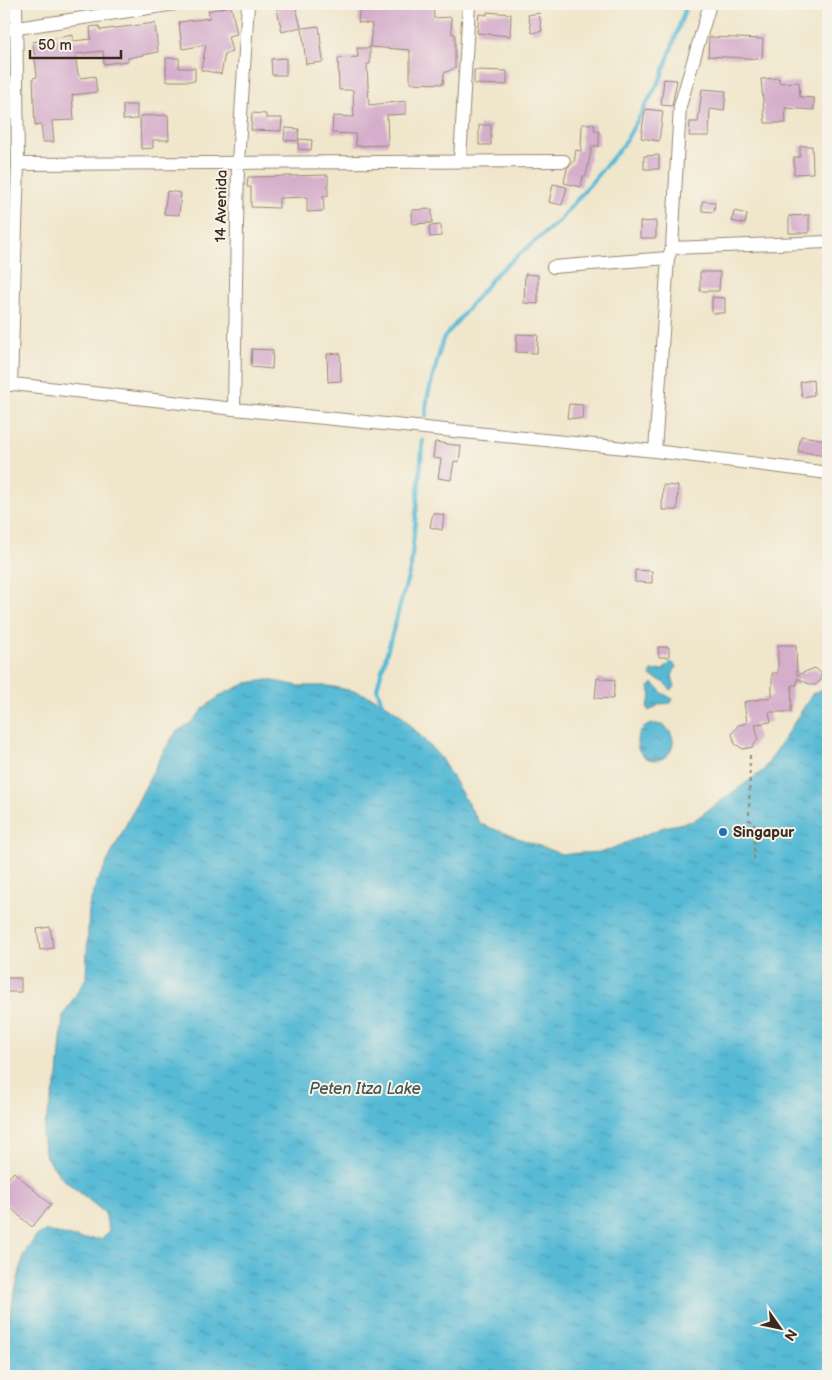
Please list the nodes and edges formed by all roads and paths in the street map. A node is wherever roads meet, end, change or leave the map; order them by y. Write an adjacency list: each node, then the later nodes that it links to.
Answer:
1 (16, 4): 6 (street)
2 (175, 4): 6 (street)
3 (248, 4): 9 (street, 14 Avenida)
4 (469, 4): 7 (street)
5 (710, 4): 12 (street)
6 (10, 29): 10 (street)
7 (460, 160): 8 (street); 9 (street)
8 (564, 161)
9 (238, 163): 10 (street); 15 (street, 14 Avenida)
10 (18, 164): 14 (street)
11 (828, 242): 12 (street)
12 (670, 253): 13 (street); 16 (street)
13 (554, 267)
14 (8, 384): 15 (street)
15 (234, 409): 16 (street)
16 (655, 451): 17 (street)
17 (828, 473)
18 (750, 755): 19 (path)
19 (754, 860)

